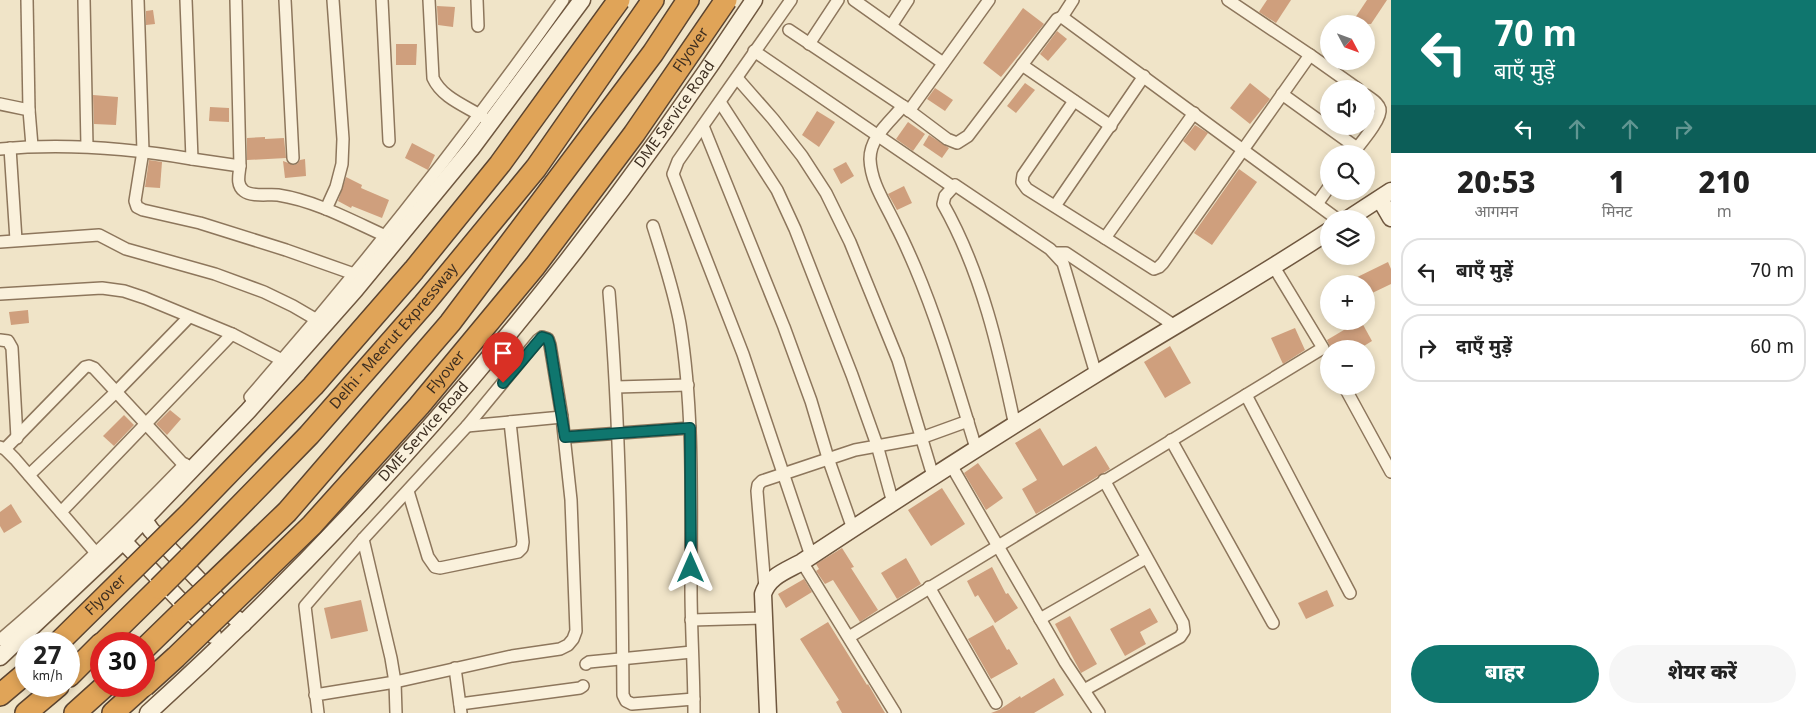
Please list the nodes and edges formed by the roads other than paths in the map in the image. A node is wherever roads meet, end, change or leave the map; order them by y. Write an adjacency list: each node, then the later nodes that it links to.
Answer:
1 (27, 0): 43 (street)
2 (84, 0): 53 (street)
3 (138, 0): 56 (street)
4 (186, 0): 58 (street)
5 (236, 0): 59 (street)
6 (284, 0): 57 (street)
7 (333, 0): 67 (street)
8 (382, 0): 50 (street)
9 (429, 0): 45 (street)
10 (477, 0): 26 (street)
11 (563, 0): 45 (street)
12 (582, 0): 45 (main road)
13 (619, 0): 138 (highway, Flyover, bridge)
14 (653, 0): 139 (highway, Delhi - Meerut Expressway, bridge)
15 (688, 0): 141 (highway, Delhi - Meerut Expressway, bridge)
16 (726, 0): 151 (highway, Flyover, bridge)
17 (754, 0): 137 (main road, DME Service Road)
18 (791, 0): 30 (street)
19 (838, 0): 29 (street)
20 (854, 0): 27 (street)
21 (908, 0): 27 (street)
22 (988, 0): 32 (street)
23 (1073, 0): 25 (street)
24 (1228, 0): 31 (street)
25 (1062, 17): 33 (street); 34 (street)
26 (478, 26)
27 (891, 26): 32 (street)
28 (789, 30): 29 (street)
29 (809, 44): 42 (street)
30 (754, 51): 35 (street); 49 (street)
31 (1310, 55): 36 (street); 37 (street)
32 (943, 63): 42 (street)
33 (1022, 65): 38 (street); 42 (street)
34 (1144, 76): 44 (street); 48 (street)
35 (737, 78): 40 (street); 106 (street)
36 (1345, 80)
37 (1282, 94): 51 (street); 55 (street)
38 (1074, 101): 48 (street); 66 (street)
39 (1375, 101): 46 (street)
40 (720, 102): 47 (street); 108 (street)
41 (0, 104): 43 (street)
42 (906, 108): 49 (street)
43 (29, 110): 52 (street)
44 (1194, 113): 55 (street); 74 (street)
45 (485, 118): 73 (main road)
46 (1375, 123)
47 (703, 126): 111 (street); 115 (street)
48 (1111, 126): 66 (street)
49 (876, 135): 60 (street); 97 (street)
50 (389, 141)
51 (1347, 145)
52 (32, 146): 53 (street); 54 (street)
53 (87, 146): 56 (street)
54 (5, 148): 61 (street)
55 (1243, 149): 65 (street); 74 (street)
56 (143, 151): 58 (street); 79 (street)
57 (293, 158)
58 (192, 159): 59 (street)
59 (240, 166): 67 (street)
60 (953, 187): 77 (street); 101 (street)
61 (12, 193): 62 (street); 75 (street)
62 (0, 194)
63 (1385, 195): 69 (main road); 70 (main road)
64 (1320, 200): 65 (street)
65 (1317, 204): 68 (street)
66 (1055, 206): 74 (street)
67 (326, 209): 73 (street)
68 (1325, 210)
69 (1362, 210)
70 (1391, 218)
71 (653, 226): 91 (street)
72 (1320, 237): 78 (main road)
73 (390, 238): 79 (street); 122 (main road)
74 (1105, 238)
75 (16, 240): 76 (street); 83 (street)
76 (0, 242)
77 (1055, 253): 84 (street); 90 (street)
78 (1274, 267): 84 (main road); 87 (street)
79 (354, 274): 83 (street)
80 (609, 292): 92 (street)
81 (0, 294): 82 (street)
82 (189, 317): 85 (street); 93 (street)
83 (317, 320): 89 (street)
84 (1175, 326): 90 (main road)
85 (232, 334): 89 (street); 99 (street)
86 (0, 340): 105 (street)
87 (1320, 343)
88 (1320, 356): 94 (street)
89 (282, 360): 113 (street)
90 (1096, 374): 101 (main road)
91 (688, 385): 92 (street); 102 (street)
92 (616, 388): 103 (street)
93 (117, 391): 99 (street); 105 (street); 116 (street)
94 (1246, 395): 107 (street); 132 (street)
95 (1349, 395): 114 (street)
96 (562, 417): 98 (street); 100 (street); 104 (street)
97 (968, 421): 106 (street); 110 (street)
98 (510, 422): 100 (street); 119 (street)
99 (147, 425): 113 (street); 121 (street)
100 (467, 426): 119 (street)
101 (1015, 426): 110 (main road)
102 (690, 428): 103 (street); 135 (street)
103 (617, 432): 104 (street); 147 (street)
104 (565, 437): 150 (street)
105 (16, 438): 109 (street)
106 (921, 438): 108 (street); 117 (street)
107 (1171, 440): 118 (street); 136 (street)
108 (877, 446): 111 (street); 120 (street)
109 (2, 448): 116 (street)
110 (976, 448): 112 (main road)
111 (828, 458): 115 (street); 123 (street)
112 (950, 465): 117 (main road); 126 (street)
113 (184, 466): 127 (street)
114 (1391, 472)
115 (783, 473): 129 (street); 131 (street)
116 (29, 475): 121 (street)
117 (933, 476): 120 (main road)
118 (1104, 480): 126 (street); 128 (street)
119 (408, 491): 124 (street)
120 (893, 503): 123 (main road)
121 (62, 512): 127 (street)
122 (144, 520): 125 (main road); 137 (main road)
123 (853, 529): 129 (main road)
124 (364, 539): 153 (street); 157 (street)
125 (123, 541): 143 (main road); 146 (main road)
126 (998, 545): 130 (street); 134 (street)
127 (96, 552): 142 (street)
128 (1146, 558): 134 (street); 155 (street)
129 (807, 559): 131 (main road); 140 (street)
130 (929, 587): 140 (street); 162 (street)
131 (765, 588): 133 (main road)
132 (1350, 593)
133 (764, 618): 135 (street); 171 (main road)
134 (1040, 619): 155 (street)
135 (691, 620): 144 (street)
136 (1273, 623)
137 (243, 624): 143 (main road, DME Service Road)
138 (69, 632)
139 (114, 632)
140 (849, 636): 172 (street)
141 (155, 638)
142 (0, 640)
143 (222, 644): 167 (main road, DME Service Road)
144 (692, 652): 147 (street); 161 (street)
145 (90, 656): 149 (highway, Delhi - Meerut Expressway)
146 (0, 657)
147 (622, 658): 148 (street); 161 (street)
148 (586, 664)
149 (80, 665)
150 (455, 668): 153 (street); 163 (street)
151 (155, 676)
152 (15, 682): 156 (highway)
153 (395, 682): 157 (street); 169 (street)
154 (583, 686): 163 (street)
155 (1084, 690): 173 (street)
156 (0, 695)
157 (315, 695): 168 (street)
158 (45, 697): 164 (highway)
159 (93, 697): 165 (highway)
160 (131, 697): 166 (highway, Flyover)
161 (694, 699): 170 (street)
162 (996, 703)
163 (461, 708)
164 (26, 713)
165 (75, 713)
166 (113, 713)
167 (148, 713)
168 (318, 713)
169 (396, 713)
170 (694, 713)
171 (768, 713)
172 (895, 713)
173 (1100, 713)

